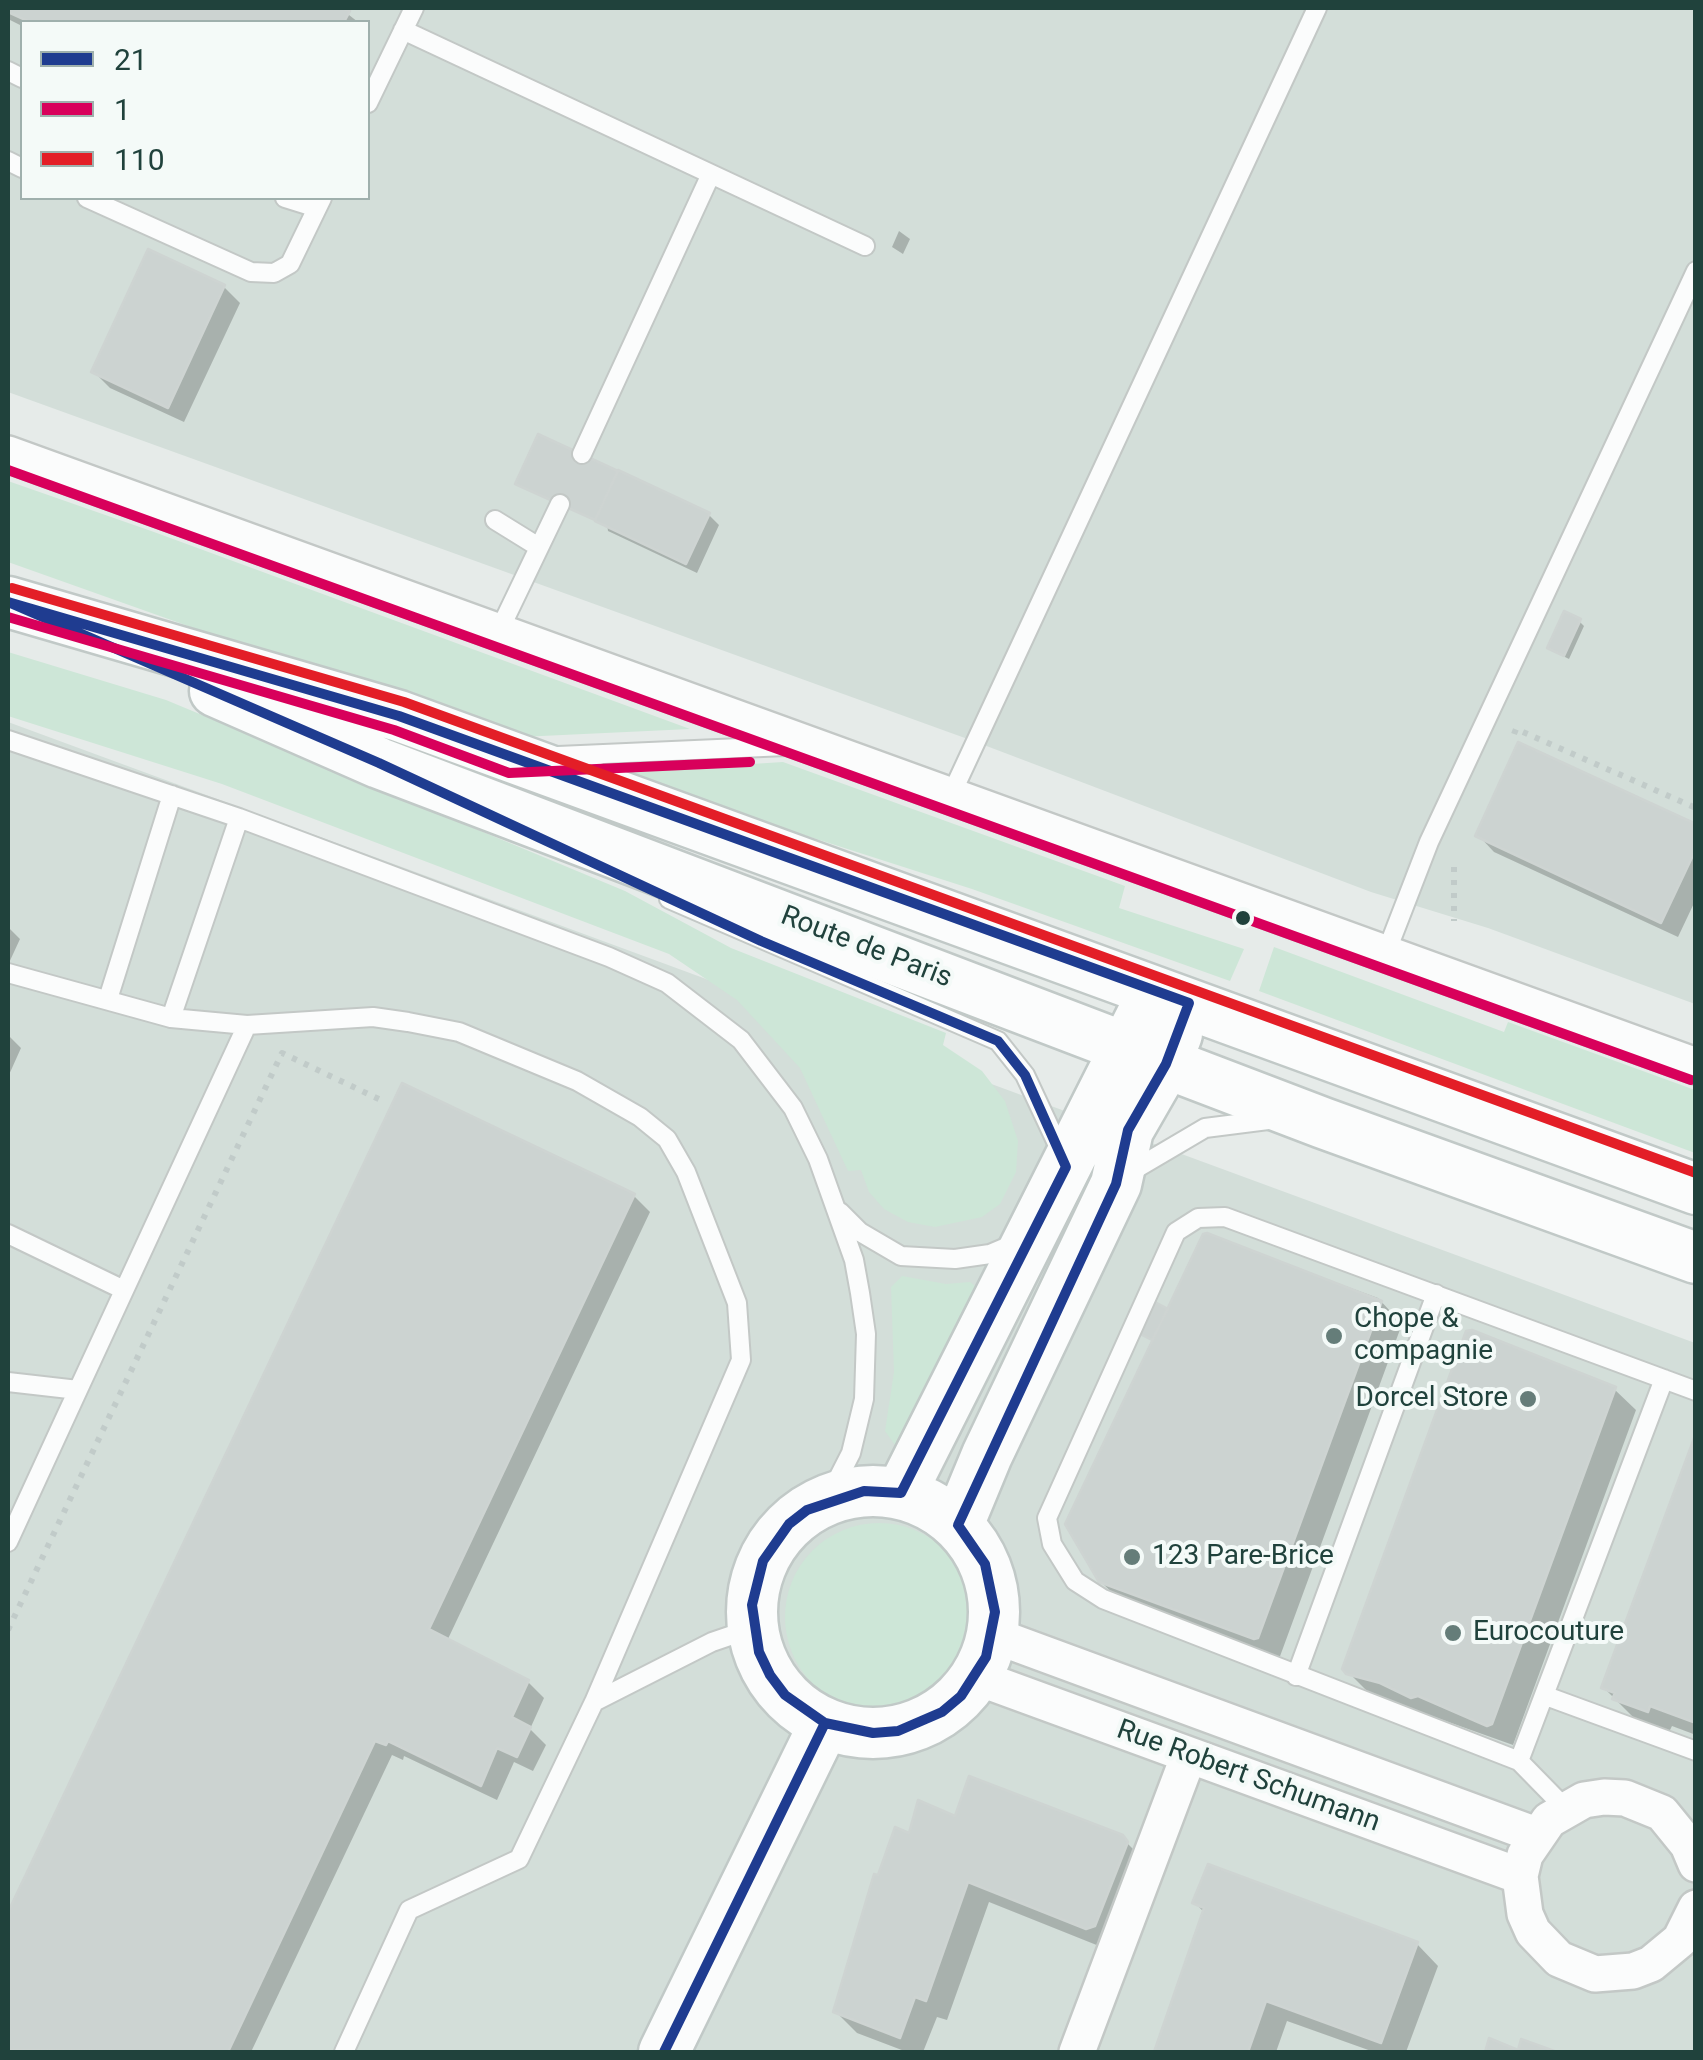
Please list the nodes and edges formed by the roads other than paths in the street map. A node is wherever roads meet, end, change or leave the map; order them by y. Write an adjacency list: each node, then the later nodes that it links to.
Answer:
1 (414, 8): 3 (lane)
2 (1317, 8): 22 (lane)
3 (403, 30): 4 (lane); 5 (lane)
4 (370, 99)
5 (711, 174): 8 (lane); 11 (lane)
6 (91, 200): 7 (lane)
7 (320, 203)
8 (865, 246)
9 (1696, 271): 24 (lane)
10 (8, 454): 16 (street)
11 (582, 454)
12 (560, 504): 14 (lane)
13 (495, 520): 14 (lane)
14 (538, 546): 16 (lane)
15 (27, 609): 19 (main road, Route de Paris); 20 (main road, Route de Paris)
16 (498, 633): 18 (street)
17 (8, 740): 21 (lane)
18 (812, 744): 19 (lane); 22 (street)
19 (511, 758): 26 (main road, Route de Paris)
20 (379, 763): 30 (main road, Route de Paris); 33 (lane)
21 (172, 795): 23 (lane); 27 (lane)
22 (950, 795): 24 (street)
23 (239, 818): 28 (lane); 36 (lane)
24 (1386, 953): 31 (street)
25 (8, 972): 27 (lane)
26 (1171, 996): 30 (main road); 35 (main road, Route de Paris)
27 (108, 999): 28 (lane)
28 (172, 1018): 29 (lane)
29 (247, 1025): 40 (lane); 54 (lane)
30 (1147, 1056): 32 (main road, Route de Paris); 33 (main road); 34 (main road)
31 (1696, 1066)
32 (1323, 1123): 34 (lane); 39 (main road, Route de Paris)
33 (1066, 1167): 37 (main road)
34 (1116, 1184): 48 (main road)
35 (1696, 1189)
36 (835, 1206): 37 (lane); 47 (lane)
37 (1036, 1227): 46 (main road)
38 (8, 1234): 40 (lane)
39 (1696, 1258)
40 (124, 1290): 44 (lane)
41 (1436, 1294): 42 (lane); 52 (lane); 52 (lane)
42 (1664, 1379): 45 (lane); 53 (lane)
43 (8, 1382): 44 (lane)
44 (78, 1390): 49 (lane)
45 (1696, 1391)
46 (900, 1494): 47 (main road); 48 (main road)
47 (827, 1500): 50 (main road)
48 (958, 1525): 51 (main road)
49 (8, 1542)
50 (753, 1628): 54 (lane); 55 (main road)
51 (984, 1656): 55 (main road); 57 (street, Rue Robert Schumann); 60 (street, Rue Robert Schumann)
52 (1296, 1676): 58 (lane)
53 (1546, 1696): 56 (lane); 58 (lane)
54 (594, 1702): 65 (lane)
55 (825, 1723): 66 (main road)
56 (1696, 1751)
57 (1189, 1755): 62 (street, Rue Robert Schumann); 67 (street)
58 (1519, 1762): 59 (lane)
59 (1565, 1808): 60 (street); 61 (street)
60 (1536, 1836): 62 (street)
61 (1693, 1850)
62 (1520, 1876): 64 (street)
63 (1696, 1908): 64 (street)
64 (1688, 1949)
65 (344, 2052)
66 (664, 2052)
67 (1076, 2052)

